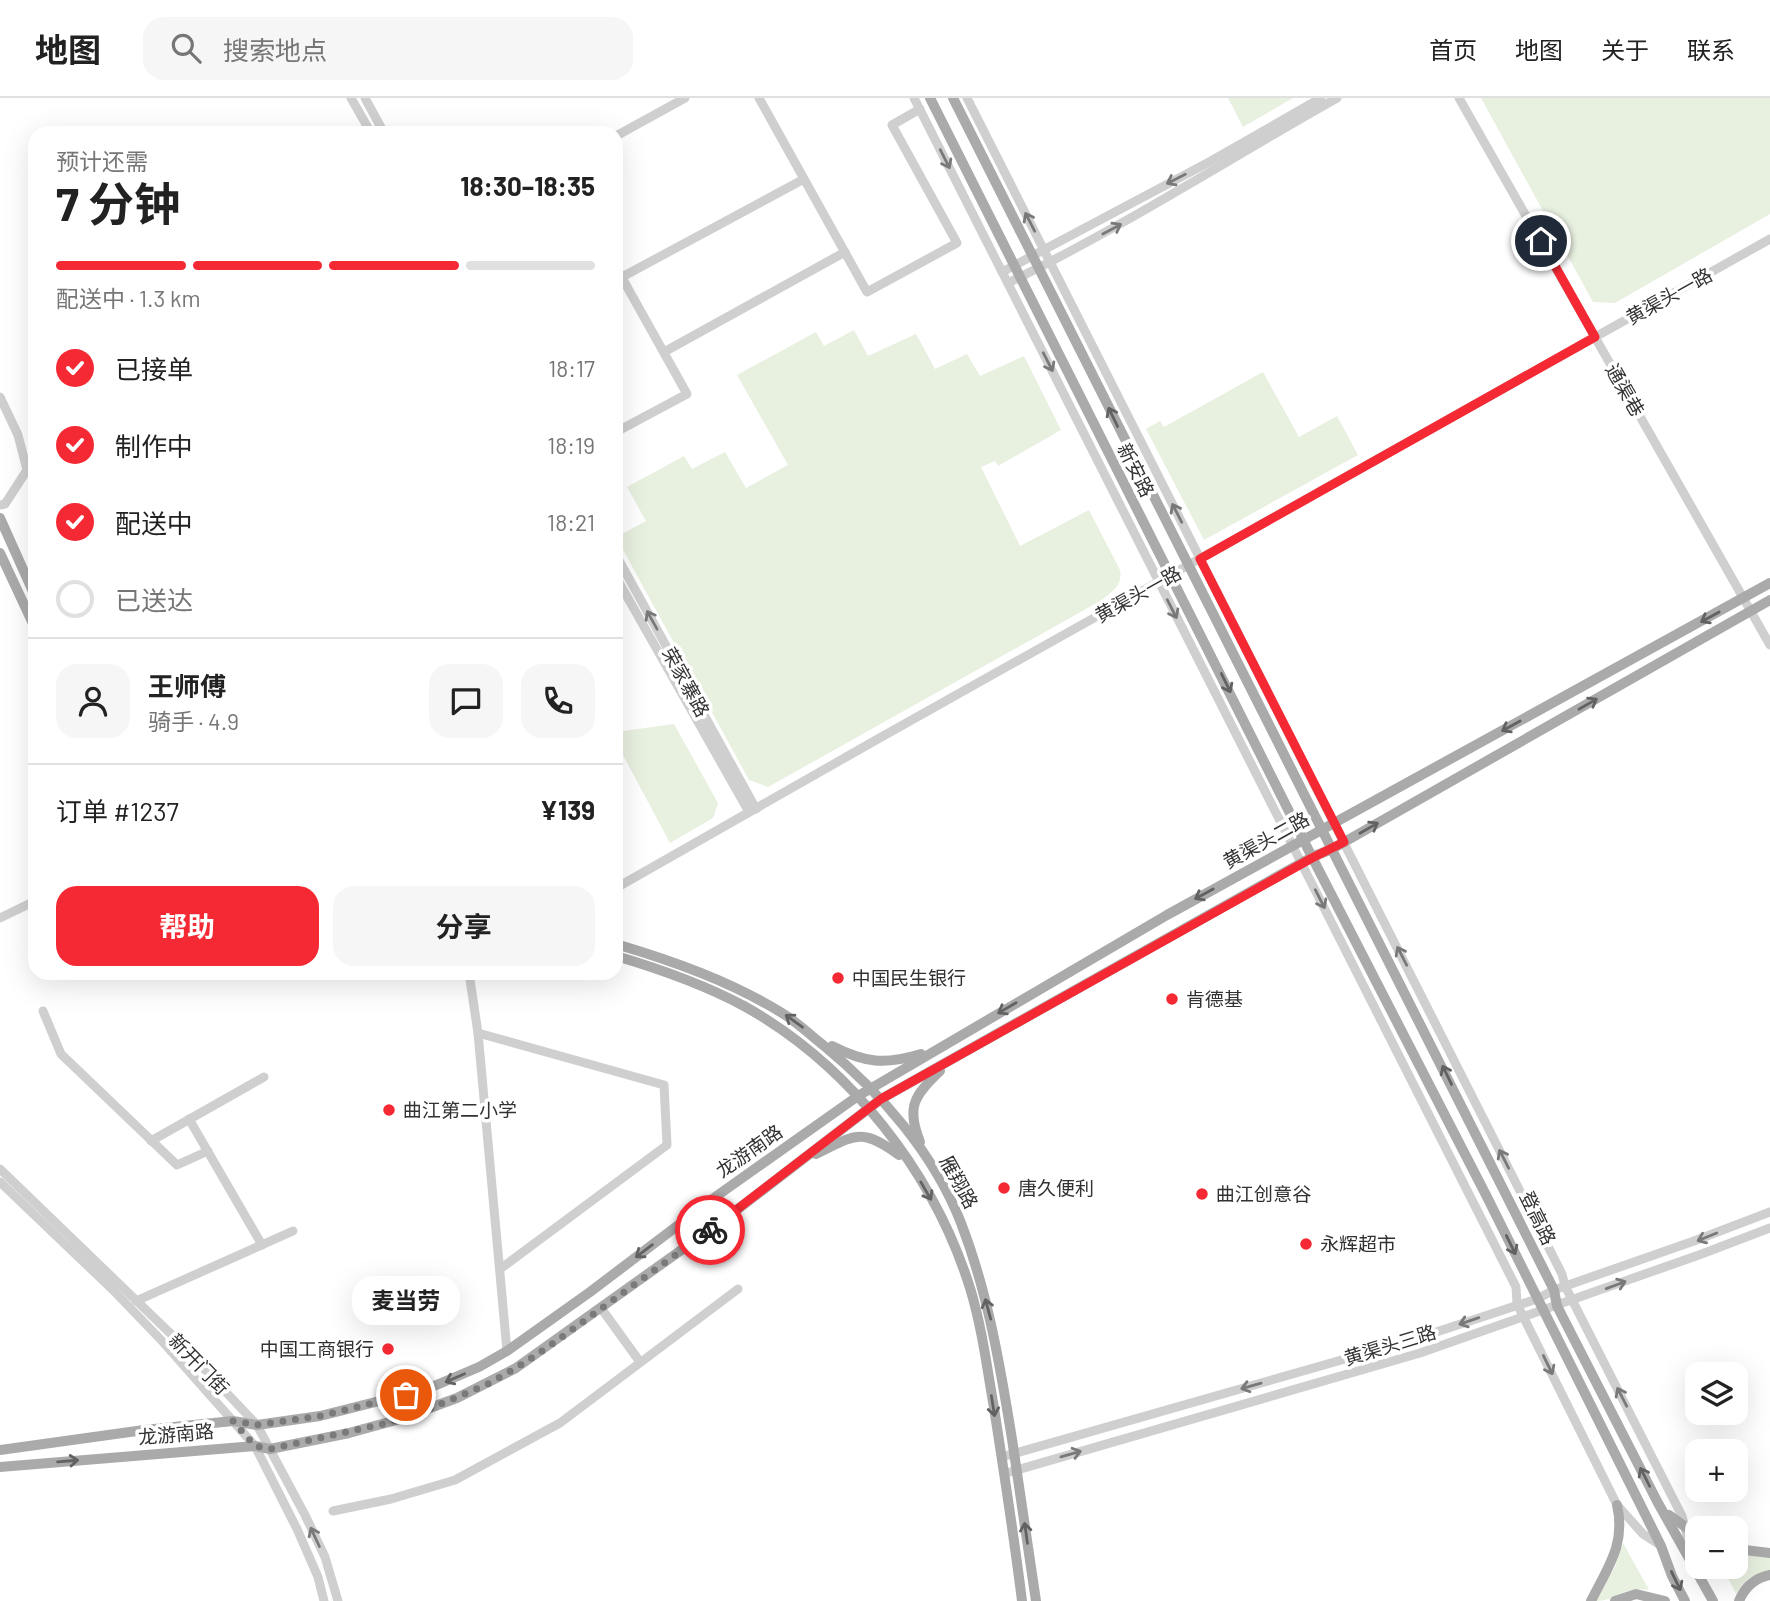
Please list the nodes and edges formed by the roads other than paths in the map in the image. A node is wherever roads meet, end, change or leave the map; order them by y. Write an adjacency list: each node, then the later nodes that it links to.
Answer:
1 (351, 98): 13 (street)
2 (365, 98): 14 (street)
3 (685, 98): 15 (street)
4 (758, 98): 16 (street)
5 (914, 98): 12 (street)
6 (930, 98): 22 (main road, 新安路)
7 (953, 98): 20 (main road, 新安路)
8 (967, 98): 18 (street, one-way to 8)
9 (1321, 98): 18 (street, one-way to 18)
10 (1336, 98): 21 (street, one-way to 10)
11 (1459, 98): 28 (street, 通渠巷)
12 (919, 109): 19 (street); 23 (street, one-way to 23)
13 (367, 126)
14 (380, 126)
15 (623, 132)
16 (804, 179): 19 (street); 24 (street)
17 (1770, 239): 28 (street, 黄渠头一路)
18 (1044, 250): 20 (street); 21 (street)
19 (845, 252): 29 (street)
20 (1033, 256): 21 (main road, 新安路); 22 (street)
21 (1045, 264): 25 (street); 35 (street, one-way to 21); 36 (main road, 新安路, one-way to 21)
22 (1014, 265): 23 (street); 25 (main road, 新安路)
23 (1002, 272): 27 (street)
24 (623, 276)
25 (1019, 278): 27 (street); 38 (main road, 新安路)
26 (623, 279): 29 (street)
27 (1008, 283): 40 (street, one-way to 40)
28 (1595, 337): 35 (street, 黄渠头一路); 43 (street, 通渠巷)
29 (664, 352): 31 (street)
30 (0, 397): 32 (street)
31 (623, 428)
32 (0, 505)
33 (0, 518): 39 (main road)
34 (0, 553): 46 (main road)
35 (1200, 559): 36 (street, 黄渠头一路); 49 (street)
36 (1187, 566): 38 (street, 黄渠头一路); 50 (main road, 新安路)
37 (623, 568): 48 (street, 荣家寨路, one-way to 37)
38 (1170, 576): 40 (street, 黄渠头一路); 51 (main road, 新安路, one-way to 51)
39 (28, 580)
40 (1159, 583): 48 (street, 黄渠头一路); 53 (street, one-way to 53)
41 (1770, 583): 43 (main road, 黄渠头二路)
42 (623, 589): 48 (street, 荣家寨路)
43 (1744, 598): 45 (street, 通渠巷); 49 (main road, 黄渠头二路, one-way to 49)
44 (1770, 600): 45 (main road, 黄渠头二路)
45 (1751, 611): 47 (street, 通渠巷); 52 (main road, 黄渠头二路, one-way to 45)
46 (28, 613)
47 (1770, 645)
48 (752, 810): 56 (street, 黄渠头一路)
49 (1334, 822): 50 (main road, 黄渠头二路); 52 (street)
50 (1323, 829): 51 (main road, 黄渠头二路); 54 (main road, 新安路)
51 (1303, 839): 53 (main road, 黄渠头二路); 55 (main road, 新安路)
52 (1344, 842): 54 (main road, 黄渠头二路); 85 (street, one-way to 52)
53 (1293, 845): 55 (street); 65 (main road, 黄渠头二路, one-way to 65)
54 (1332, 849): 55 (main road, 黄渠头二路); 85 (main road, 登高路, one-way to 54)
55 (1307, 860): 66 (main road, 黄渠头二路); 87 (main road, 登高路, one-way to 87); 90 (street, one-way to 90)
56 (623, 884)
57 (28, 904): 58 (street)
58 (0, 918)
59 (623, 946): 64 (main road, 雁翔路, one-way to 59)
60 (623, 958): 69 (main road, 雁翔路)
61 (471, 980): 63 (street)
62 (43, 1011): 73 (street)
63 (478, 1033): 84 (street); 84 (street)
64 (814, 1038): 65 (main road); 68 (main road, 雁翔路)
65 (937, 1049): 68 (main road, 黄渠头二路)
66 (950, 1060): 70 (main road, 黄渠头二路); 77 (main road)
67 (264, 1076): 72 (street)
68 (871, 1088): 69 (main road, 黄渠头二路); 70 (main road, 雁翔路)
69 (858, 1096): 71 (main road, 雁翔路); 95 (main road, 龙游南路, one-way to 95)
70 (881, 1099): 71 (main road, 龙游南路); 77 (main road, 雁翔路)
71 (868, 1109): 75 (main road, 龙游南路); 76 (main road, 雁翔路)
72 (189, 1119): 73 (street); 74 (street)
73 (151, 1141): 74 (street)
74 (208, 1151): 83 (street)
75 (804, 1160): 76 (main road); 92 (main road, 龙游南路)
76 (907, 1161): 102 (main road, 雁翔路, one-way to 102)
77 (928, 1161): 102 (main road, 雁翔路, one-way to 77)
78 (0, 1169): 88 (street, 新开门街)
79 (0, 1182): 97 (street, 新开门街)
80 (1770, 1212): 85 (street, 黄渠头三路, one-way to 85)
81 (1770, 1228): 89 (street, 黄渠头三路, one-way to 81)
82 (293, 1231): 83 (street)
83 (262, 1245): 88 (street)
84 (500, 1269): 95 (street)
85 (1560, 1288): 87 (street, 黄渠头三路); 89 (street); 91 (main road, 登高路)
86 (738, 1289): 96 (street)
87 (1537, 1298): 90 (street, 黄渠头三路); 93 (main road, 登高路)
88 (136, 1301): 98 (street, 新开门街)
89 (1572, 1301): 91 (street, 黄渠头三路); 109 (street, one-way to 89)
90 (1517, 1304): 94 (street); 102 (street, 黄渠头三路, one-way to 102)
91 (1557, 1306): 93 (street, 黄渠头三路); 106 (main road, 登高路, one-way to 91)
92 (601, 1308): 96 (street); 100 (main road, 龙游南路)
93 (1543, 1311): 94 (street, 黄渠头三路); 111 (main road, 登高路)
94 (1524, 1317): 104 (street, 黄渠头三路, one-way to 94); 107 (street, one-way to 107)
95 (507, 1350): 98 (main road, 龙游南路, one-way to 98)
96 (640, 1362): 108 (street)
97 (233, 1421): 98 (main road, 龙游南路); 99 (street, 新开门街); 101 (main road, 龙游南路)
98 (257, 1425): 100 (street, 新开门街)
99 (255, 1446): 100 (main road, 龙游南路); 103 (main road, 龙游南路, one-way to 99); 117 (street, 新开门街)
100 (270, 1449): 118 (street, 新开门街, one-way to 100)
101 (0, 1450)
102 (1008, 1456): 104 (main road, 雁翔路); 105 (main road, 雁翔路)
103 (0, 1467)
104 (1017, 1470): 105 (street, 黄渠头三路); 120 (main road, 雁翔路, one-way to 104)
105 (1006, 1474): 119 (main road, 雁翔路)
106 (1658, 1503): 110 (main road); 112 (main road, 登高路)
107 (1617, 1505): 111 (street); 121 (main road)
108 (332, 1511)
109 (1685, 1520)
110 (1685, 1528)
111 (1661, 1546): 124 (main road, 登高路, one-way to 124)
112 (1685, 1550)
113 (1748, 1550): 114 (main road)
114 (1770, 1553)
115 (1770, 1575): 126 (main road)
116 (1701, 1579): 125 (main road, 登高路)
117 (324, 1601)
118 (338, 1601)
119 (1021, 1601)
120 (1036, 1601)
121 (1591, 1601)
122 (1615, 1601): 123 (main road)
123 (1665, 1601)
124 (1685, 1601)
125 (1713, 1601)
126 (1739, 1601)

